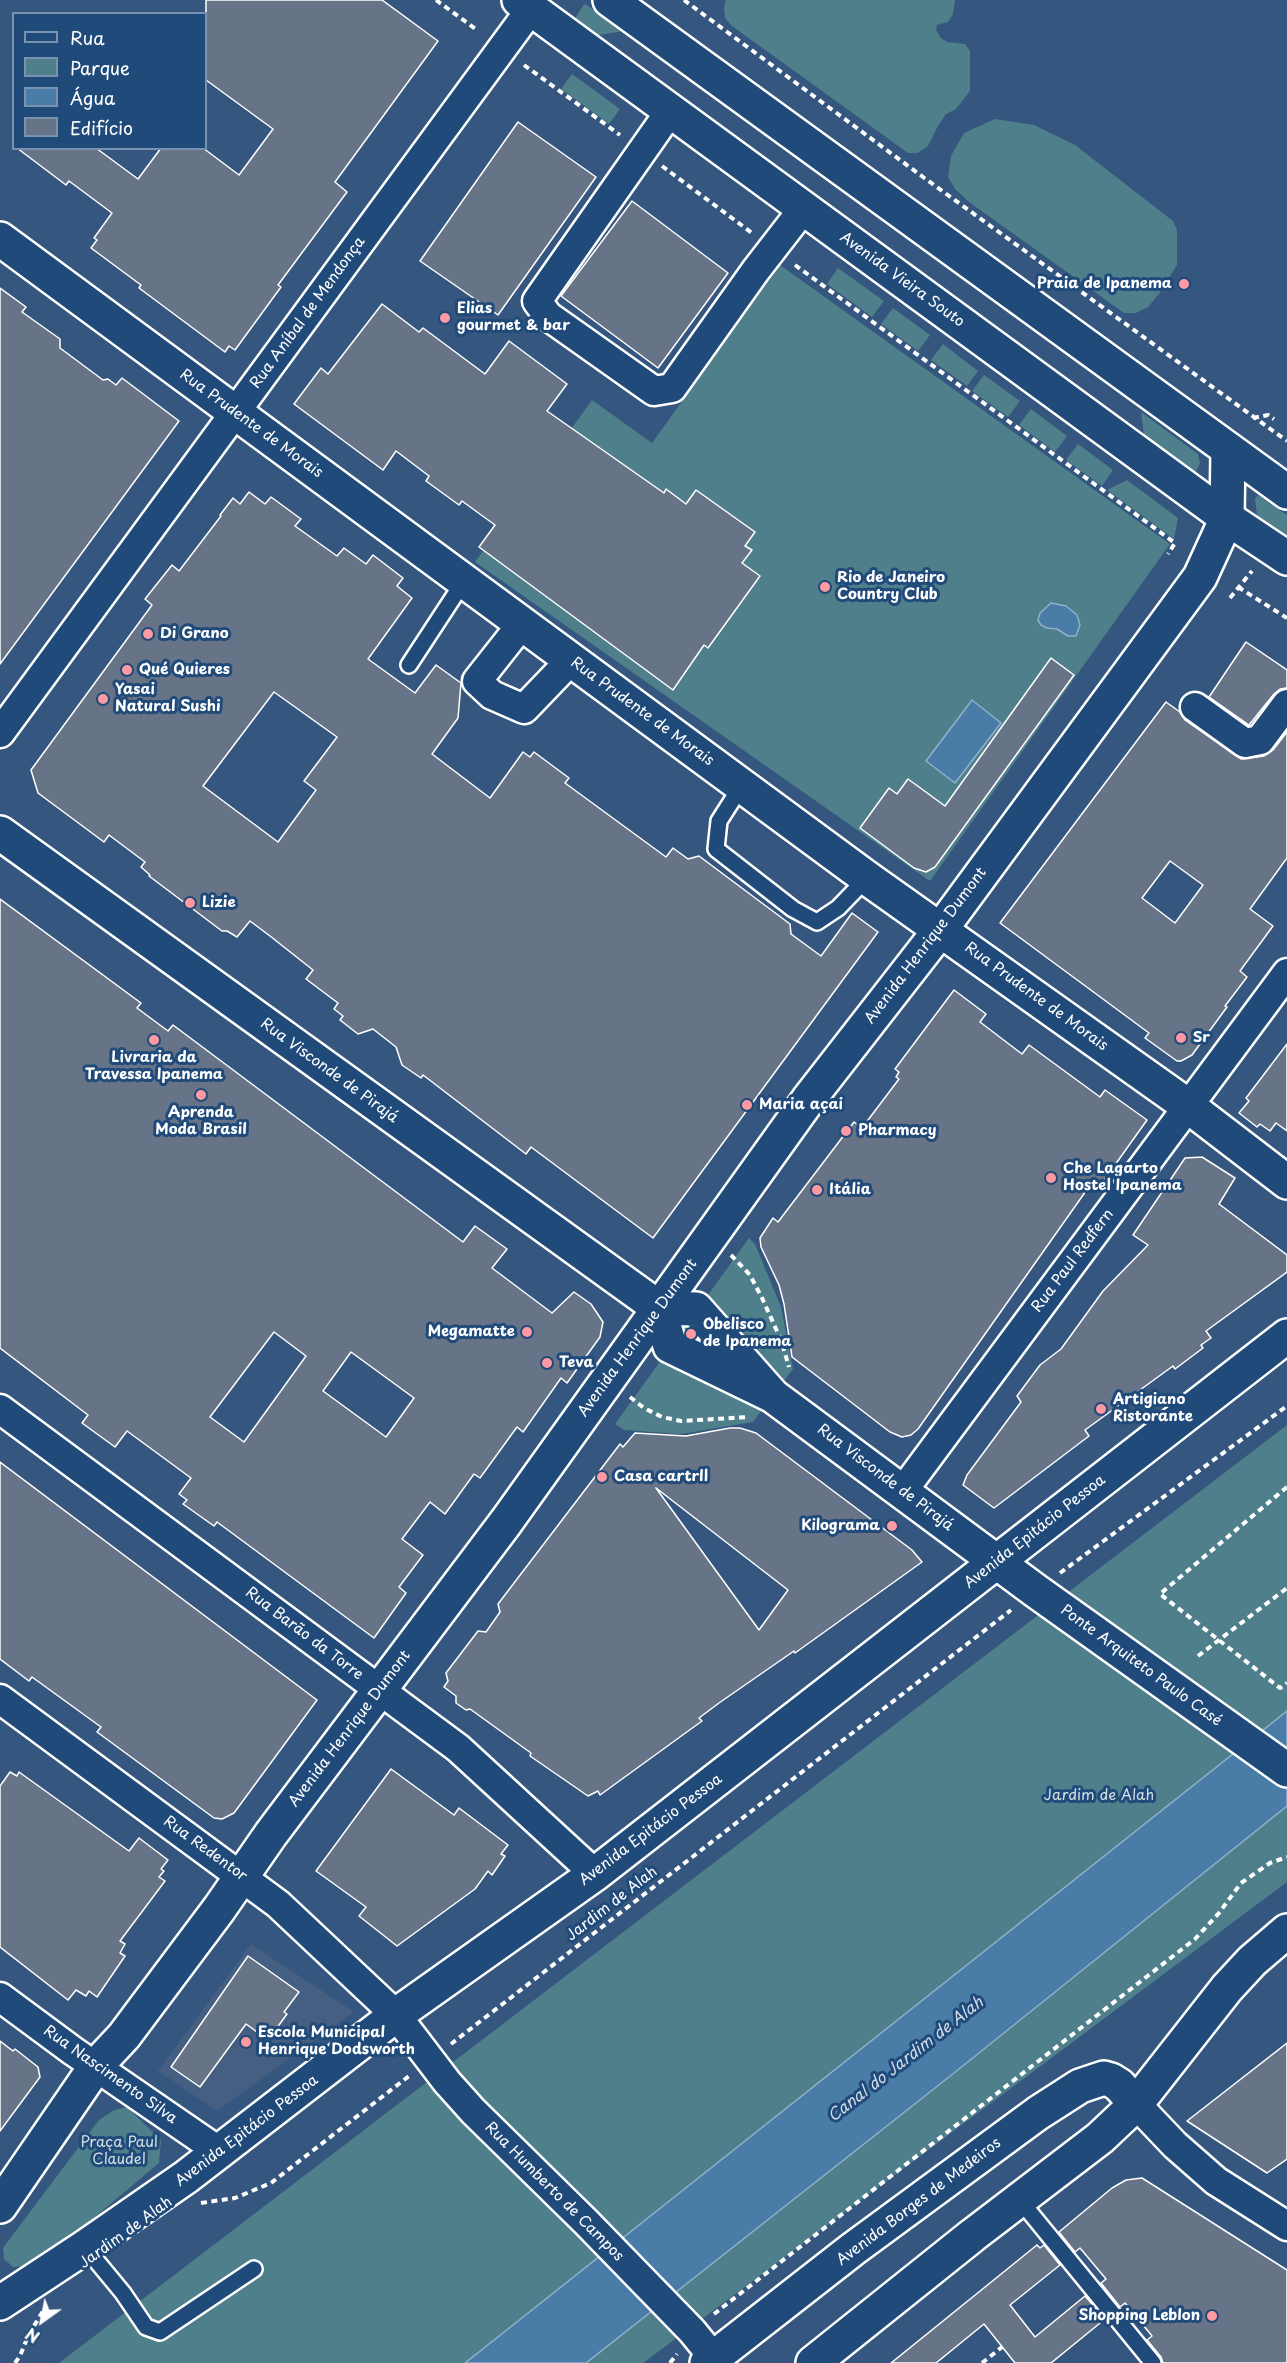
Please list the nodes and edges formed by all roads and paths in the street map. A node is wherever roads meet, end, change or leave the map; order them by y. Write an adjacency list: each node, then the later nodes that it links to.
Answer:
1 (436, 0): 5 (path)
2 (610, 0): 17 (main road)
3 (684, 0): 14 (path)
4 (525, 5): 7 (main road, Avenida Vieira Souto); 13 (street, Rua Aníbal de Mendonça)
5 (477, 30)
6 (517, 59): 8 (path)
7 (675, 113): 8 (street); 10 (main road, Avenida Vieira Souto)
8 (646, 155): 9 (lane); 12 (path); 12 (street)
9 (620, 202)
10 (804, 208): 12 (street); 19 (main road, Avenida Vieira Souto)
11 (0, 239): 13 (main road, Rua Prudente de Morais)
12 (772, 248): 20 (path)
13 (234, 412): 23 (main road, Rua Prudente de Morais); 32 (street, Rua Aníbal de Mendonça)
14 (1253, 418): 15 (path); 16 (path)
15 (1274, 419)
16 (1287, 441)
17 (1228, 450): 18 (main road); 19 (main road, Avenida Henrique Dumont)
18 (1287, 492)
19 (1227, 518): 21 (main road, Avenida Vieira Souto); 36 (main road, Avenida Henrique Dumont)
20 (1168, 554)
21 (1287, 558)
22 (1256, 569): 24 (path)
23 (464, 581): 27 (main road, Rua Prudente de Morais); 29 (lane)
24 (1238, 587): 25 (path); 26 (path)
25 (1230, 598)
26 (1286, 616)
27 (522, 624): 28 (main road, Rua Prudente de Morais); 28 (street)
28 (571, 660): 33 (main road, Rua Prudente de Morais)
29 (409, 665)
30 (1287, 705): 31 (street)
31 (1195, 706)
32 (0, 733)
33 (742, 785): 35 (main road, Rua Prudente de Morais); 35 (lane)
34 (0, 833): 40 (main road, Rua Visconde de Pirajá)
35 (867, 878): 36 (main road, Rua Prudente de Morais)
36 (941, 929): 38 (main road, Rua Prudente de Morais); 40 (main road, Avenida Henrique Dumont)
37 (1287, 973): 38 (street, Rua Paul Redfern)
38 (1188, 1106): 39 (main road, Rua Prudente de Morais); 45 (street, Rua Paul Redfern)
39 (1287, 1182)
40 (659, 1308): 45 (main road, Rua Visconde de Pirajá); 52 (main road, Avenida Henrique Dumont)
41 (1287, 1336): 46 (main road, Avenida Epitácio Pessoa)
42 (1287, 1406): 48 (path, Jardim de Alah)
43 (0, 1409): 52 (street, Rua Barão da Torre)
44 (1287, 1487): 49 (path)
45 (902, 1492): 46 (main road, Rua Visconde de Pirajá)
46 (996, 1561): 48 (main road, Ponte Arquiteto Paulo Casé); 56 (main road, Avenida Epitácio Pessoa)
47 (1287, 1588): 49 (path)
48 (1035, 1591): 54 (main road, Ponte Arquiteto Paulo Casé); 61 (path, Jardim de Alah)
49 (1219, 1640): 50 (path); 51 (path)
50 (1198, 1656)
51 (1287, 1683)
52 (380, 1691): 56 (street, Rua Barão da Torre); 57 (main road, Avenida Henrique Dumont)
53 (0, 1699): 57 (street, Rua Redentor)
54 (1287, 1770)
55 (1287, 1857): 73 (path)
56 (595, 1874): 60 (main road, Avenida Epitácio Pessoa)
57 (241, 1876): 60 (street, Rua Redentor); 62 (main road, Avenida Henrique Dumont)
58 (1287, 1931): 63 (main road)
59 (0, 1997): 62 (street, Rua Nascimento Silva)
60 (396, 2015): 61 (street, Rua Humberto de Campos); 64 (main road, Avenida Epitácio Pessoa)
61 (430, 2060): 66 (path, Jardim de Alah); 73 (street, Rua Humberto de Campos)
62 (96, 2066): 64 (street, Rua Nascimento Silva); 67 (main road, Avenida Henrique Dumont)
63 (1136, 2104): 65 (main road); 68 (street); 75 (main road, Avenida Borges de Medeiros)
64 (220, 2152): 69 (main road, Avenida Epitácio Pessoa)
65 (1019, 2199): 78 (main road); 80 (lane)
66 (193, 2204)
67 (0, 2206)
68 (1287, 2226)
69 (86, 2247): 70 (lane); 71 (main road, Avenida Epitácio Pessoa)
70 (254, 2269)
71 (0, 2303)
72 (44, 2310): 76 (path)
73 (682, 2322): 75 (street, Rua Humberto de Campos); 77 (path)
74 (1002, 2347): 79 (path)
75 (713, 2361)
76 (15, 2363)
77 (670, 2363)
78 (813, 2363)
79 (982, 2363)
80 (1153, 2363)

